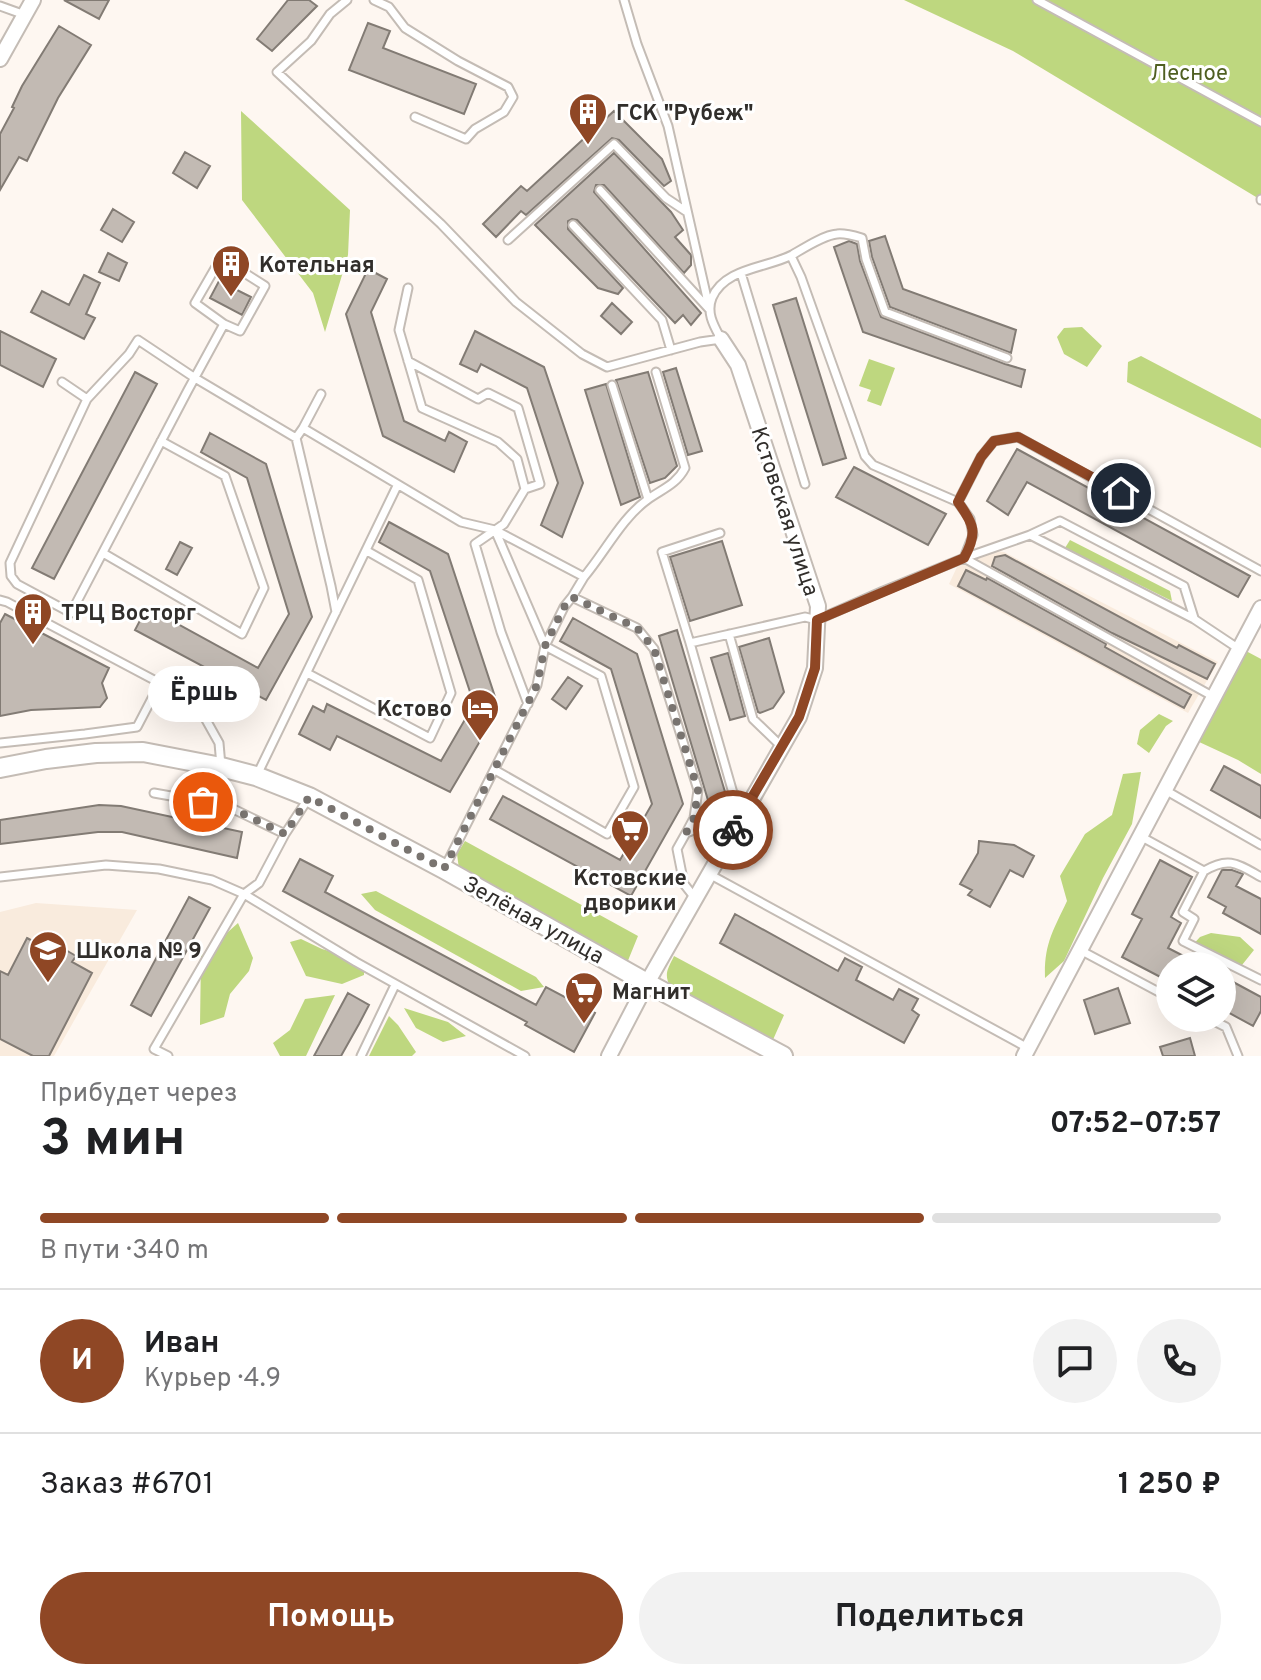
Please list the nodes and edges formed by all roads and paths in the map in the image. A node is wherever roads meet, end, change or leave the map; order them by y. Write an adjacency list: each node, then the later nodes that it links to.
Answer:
1 (33, 0): 7 (street)
2 (347, 0): 21 (lane)
3 (374, 0): 9 (lane)
4 (624, 0): 12 (lane)
5 (1037, 0): 10 (lane)
6 (0, 6): 7 (lane)
7 (25, 15): 8 (street)
8 (0, 59)
9 (415, 117)
10 (1261, 122)
11 (600, 190): 18 (lane)
12 (687, 212): 14 (lane); 18 (lane)
13 (573, 225): 21 (lane)
14 (508, 240)
15 (791, 256): 16 (lane); 22 (lane); 37 (lane)
16 (741, 273): 18 (lane); 33 (lane)
17 (408, 288): 23 (lane)
18 (709, 309): 20 (lane)
19 (224, 324): 19 (lane); 25 (lane)
20 (721, 339): 21 (lane); 51 (street, Кстовская улица)
21 (671, 350)
22 (1007, 358)
23 (408, 361): 35 (lane); 35 (lane)
24 (656, 372): 36 (lane)
25 (195, 378): 29 (lane); 31 (lane); 32 (lane)
26 (62, 382): 29 (lane)
27 (612, 385): 36 (lane)
28 (321, 394): 30 (lane)
29 (87, 399): 42 (lane)
30 (303, 428): 31 (lane); 34 (lane)
31 (296, 438): 49 (lane)
32 (161, 441): 42 (lane); 42 (lane)
33 (805, 484)
34 (397, 486): 38 (lane); 41 (lane)
35 (525, 489): 38 (lane)
36 (648, 499): 45 (lane)
37 (958, 502): 43 (lane); 44 (lane)
38 (495, 530): 45 (lane); 54 (lane); 59 (lane)
39 (720, 533): 53 (lane)
40 (1030, 535): 43 (lane); 50 (lane); 50 (lane)
41 (367, 551): 49 (lane); 56 (lane)
42 (103, 553)
43 (964, 558): 51 (lane); 58 (lane)
44 (1261, 571)
45 (584, 577): 46 (lane)
46 (572, 597): 54 (lane); 71 (lane)
47 (0, 600): 57 (lane)
48 (1261, 608): 55 (street)
49 (336, 614): 56 (lane)
50 (1194, 619): 55 (lane)
51 (817, 620): 52 (lane); 61 (street, Кстовская улица)
52 (729, 634): 53 (lane); 61 (lane)
53 (690, 643): 69 (lane)
54 (545, 646): 59 (lane); 64 (lane)
55 (1239, 649): 58 (street)
56 (307, 673): 65 (lane)
57 (160, 683): 60 (lane); 62 (lane)
58 (1214, 697): 66 (street)
59 (528, 704): 64 (lane)
60 (0, 743)
61 (782, 747): 69 (street, Кстовская улица)
62 (221, 767): 63 (main road, Зелёная улица); 65 (main road, Зелёная улица)
63 (0, 768)
64 (495, 770): 75 (lane)
65 (256, 776): 68 (main road, Зелёная улица)
66 (1165, 790): 73 (street); 74 (lane)
67 (154, 793): 72 (lane)
68 (309, 797): 72 (lane); 75 (main road, Зелёная улица)
69 (749, 804): 70 (street, Кстовская улица)
70 (734, 831): 71 (lane); 77 (street, Кстовская улица)
71 (686, 833): 81 (lane)
72 (285, 834): 80 (lane)
73 (1140, 836): 76 (lane); 82 (street)
74 (1261, 845)
75 (444, 869): 84 (main road, Зелёная улица)
76 (1204, 871): 79 (lane); 83 (lane)
77 (709, 874): 81 (street, Кстовская улица); 88 (lane)
78 (0, 877): 80 (lane)
79 (1261, 877)
80 (244, 894): 85 (lane); 89 (lane)
81 (695, 899): 84 (street, Кстовская улица)
82 (1080, 950): 86 (lane); 88 (street)
83 (1261, 980)
84 (647, 983): 92 (street, Кстовская улица); 93 (main road, Зелёная улица)
85 (395, 985): 90 (lane); 91 (lane)
86 (1156, 991)
87 (1228, 1032): 94 (lane)
88 (1026, 1052)
89 (168, 1056)
90 (361, 1056)
91 (523, 1056)
92 (609, 1056)
93 (783, 1056)
94 (1238, 1056)

